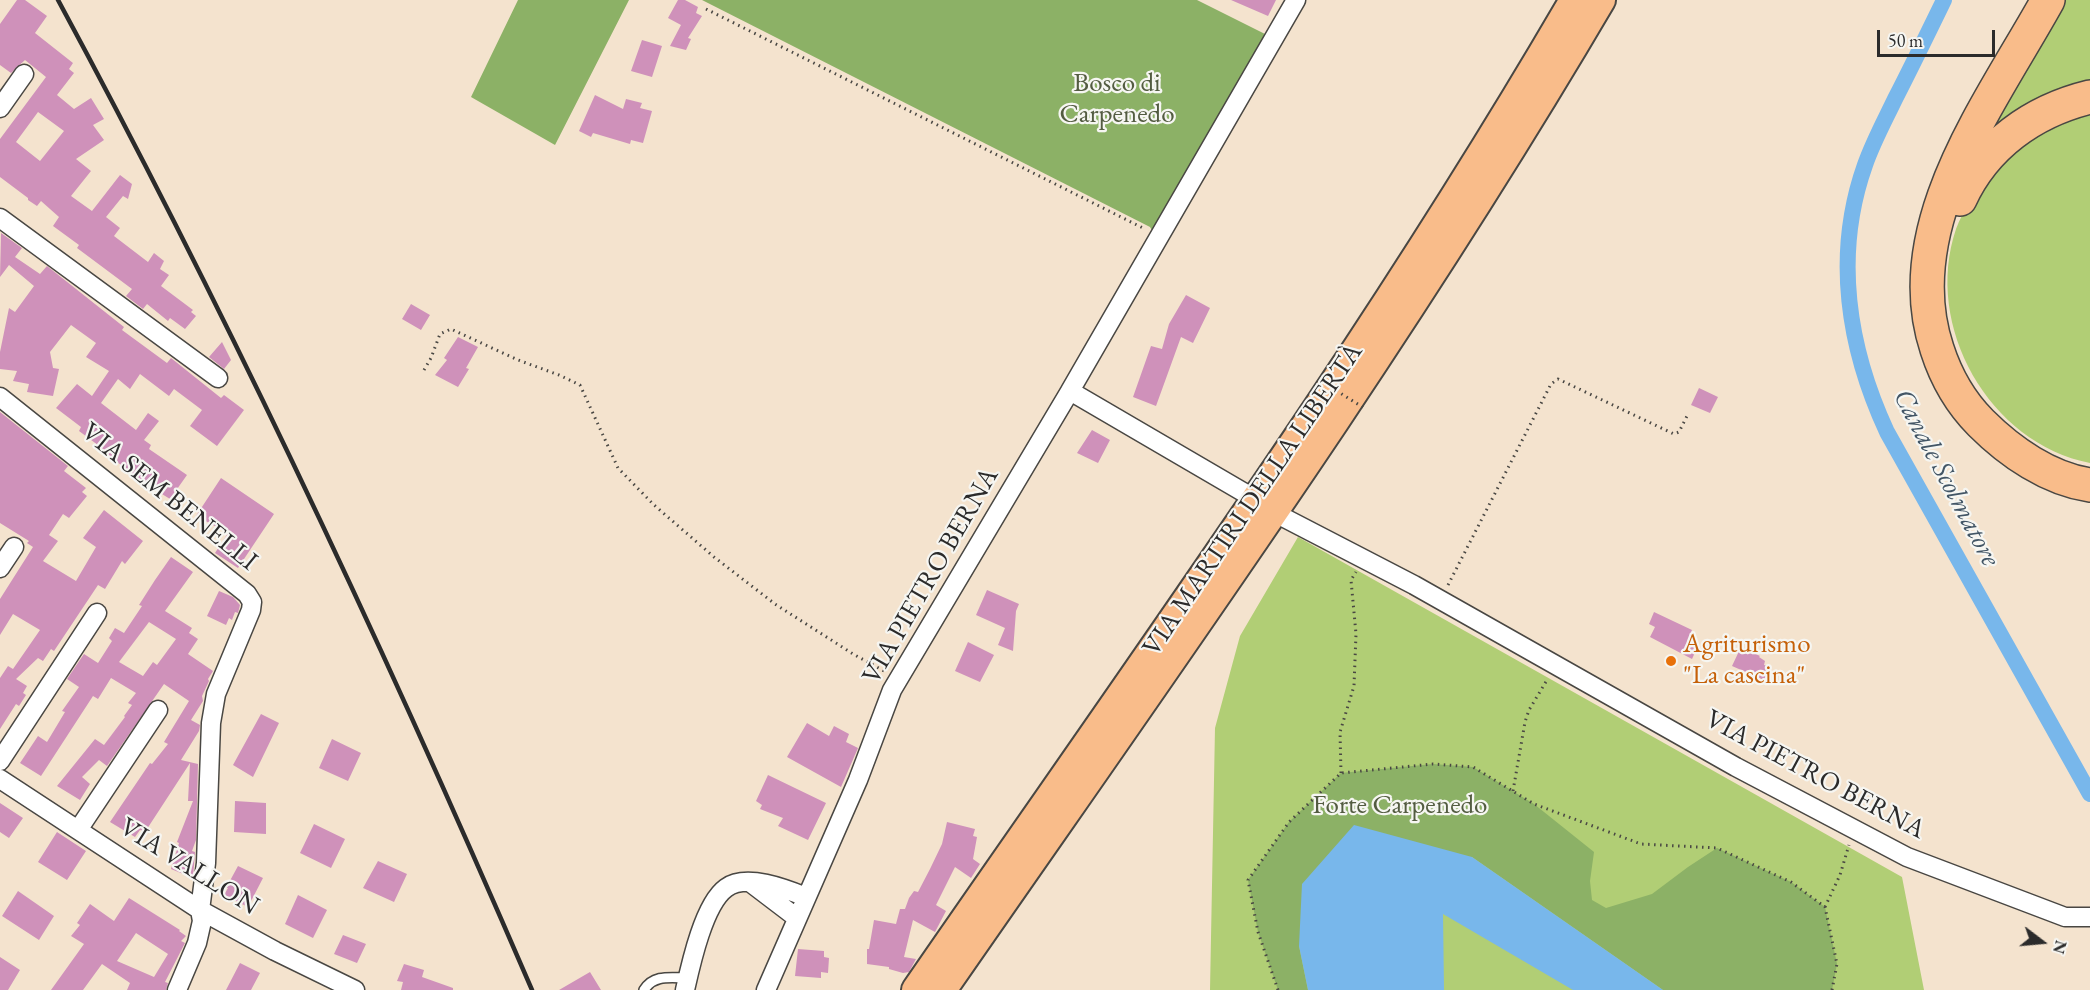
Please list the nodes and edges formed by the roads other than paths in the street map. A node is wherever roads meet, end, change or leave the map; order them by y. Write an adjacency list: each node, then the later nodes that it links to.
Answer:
1 (1296, 0): 10 (street)
2 (1574, 0): 14 (main road, VIA MARTIRI DELLA LIBERTÀ)
3 (1601, 0): 14 (main road, VIA MARTIRI DELLA LIBERTÀ)
4 (2048, 0): 13 (highway)
5 (24, 74): 7 (street)
6 (2090, 97): 12 (highway)
7 (0, 108)
8 (0, 218): 9 (street)
9 (218, 378)
10 (1070, 392): 14 (street, VIA PIETRO BERNA); 23 (street, VIA PIETRO BERNA)
11 (0, 397): 24 (street, VIA SEM BENELLI)
12 (2090, 466)
13 (2090, 485)
14 (1264, 506): 25 (street, VIA PIETRO BERNA); 32 (main road, VIA MARTIRI DELLA LIBERTÀ); 33 (main road, VIA MARTIRI DELLA LIBERTÀ)
15 (14, 547): 16 (street)
16 (0, 568)
17 (97, 613): 19 (street)
18 (158, 710): 21 (street)
19 (0, 761)
20 (0, 779): 21 (street, VIA VALLON)
21 (78, 830): 24 (street, VIA VALLON)
22 (750, 881): 23 (street); 26 (street); 27 (street)
23 (806, 897): 26 (street, VIA PIETRO BERNA)
24 (200, 910): 28 (street); 29 (street, VIA VALLON)
25 (2090, 917)
26 (797, 918): 31 (street, VIA PIETRO BERNA)
27 (687, 984): 30 (lane)
28 (177, 990)
29 (355, 990)
30 (644, 990)
31 (766, 990)
32 (916, 990)
33 (942, 990)

